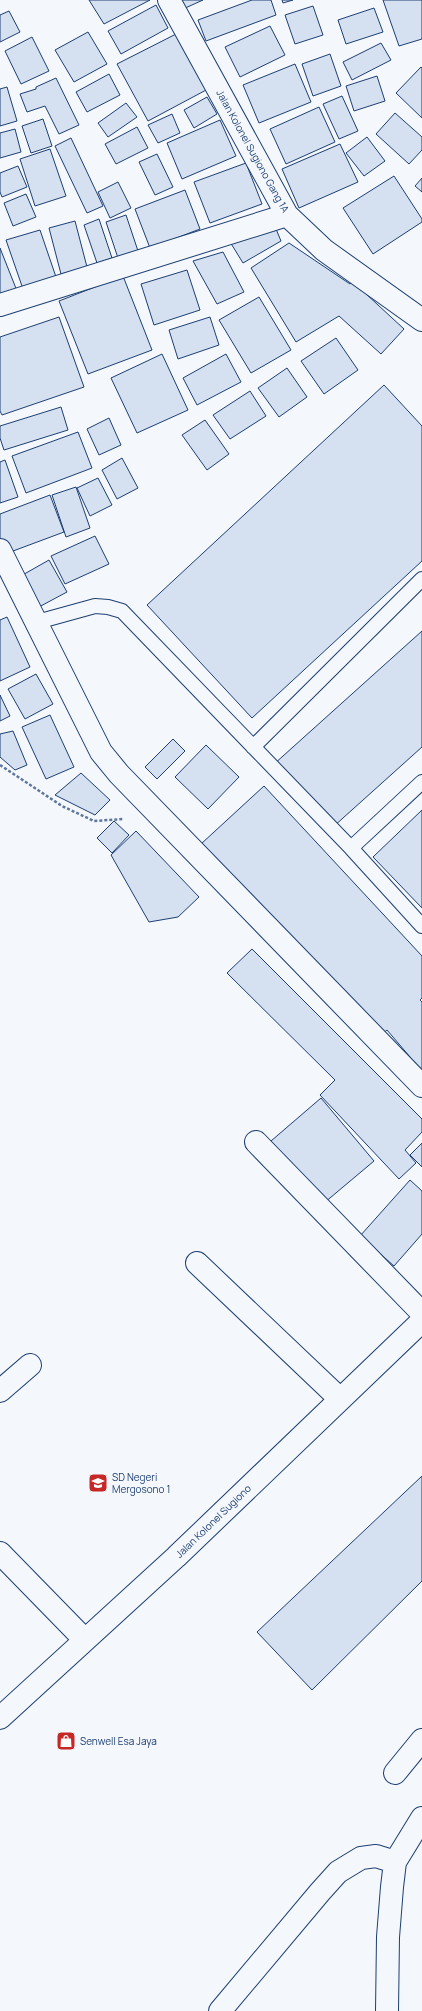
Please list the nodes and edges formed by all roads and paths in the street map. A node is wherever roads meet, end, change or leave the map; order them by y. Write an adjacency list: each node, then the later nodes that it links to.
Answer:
1 (169, 0): 2 (main road, Jalan Kolonel Sugiono Gang 1A)
2 (287, 215): 3 (main road); 4 (main road, Jalan Kolonel Sugiono Gang 1A)
3 (0, 305)
4 (422, 320)
5 (0, 550): 7 (main road)
6 (422, 579): 8 (lane)
7 (37, 622): 8 (lane); 11 (main road)
8 (253, 747): 12 (lane)
9 (0, 765): 11 (path)
10 (422, 782): 12 (lane)
11 (161, 817): 14 (main road)
12 (351, 848): 13 (lane)
13 (422, 926)
14 (422, 1086)
15 (256, 1142): 17 (main road)
16 (197, 1263): 21 (main road)
17 (422, 1314)
18 (422, 1321): 21 (main road, Jalan Kolonel Sugiono)
19 (30, 1365): 20 (main road)
20 (0, 1391)
21 (339, 1398): 23 (main road, Jalan Kolonel Sugiono)
22 (0, 1553): 23 (main road)
23 (84, 1640): 24 (main road, Jalan Kolonel Sugiono)
24 (0, 1718)
25 (422, 1740): 26 (main road)
26 (395, 1773)
27 (422, 1818): 28 (main road)
28 (395, 1862): 29 (main road); 30 (main road)
29 (220, 2011)
30 (387, 2011)

